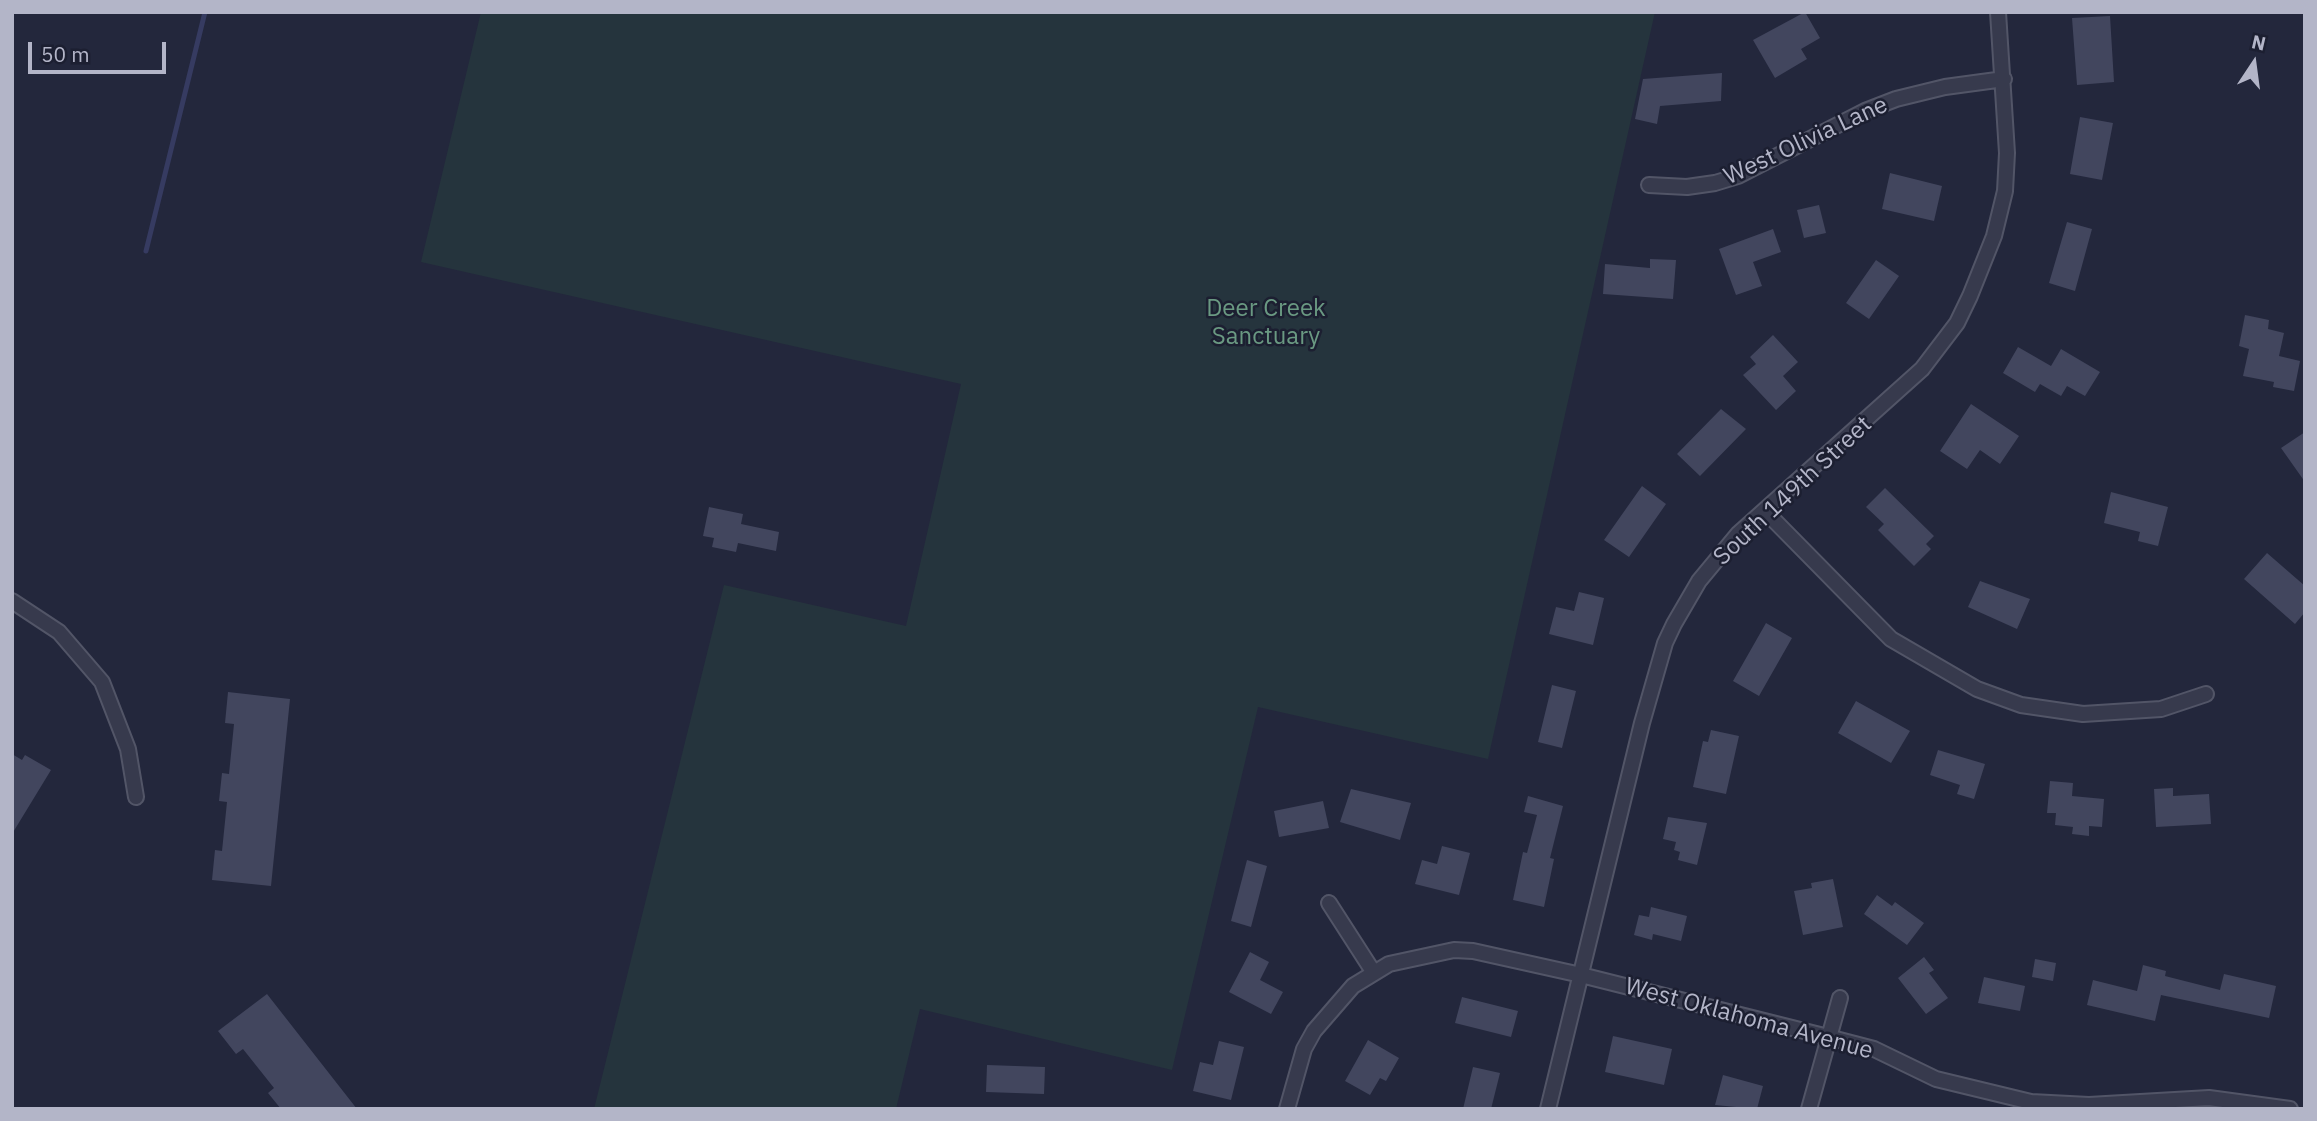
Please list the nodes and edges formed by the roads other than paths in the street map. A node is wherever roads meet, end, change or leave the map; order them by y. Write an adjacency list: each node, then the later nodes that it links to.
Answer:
1 (1998, 12): 2 (street, South 149th Street)
2 (2004, 79): 3 (street, West Olivia Lane); 4 (street, South 149th Street)
3 (1649, 185)
4 (1765, 510): 6 (street); 10 (street, South 149th Street)
5 (12, 601): 7 (street)
6 (2206, 694)
7 (136, 797)
8 (1329, 903): 9 (street)
9 (1374, 973): 10 (street, West Oklahoma Avenue); 13 (street, West Oklahoma Avenue)
10 (1581, 975): 12 (street, West Oklahoma Avenue); 14 (street, South 149th Street)
11 (1840, 998): 12 (street)
12 (1828, 1037): 15 (street); 16 (street, West Oklahoma Avenue)
13 (1287, 1109)
14 (1548, 1109)
15 (1809, 1109)
16 (2290, 1109)

